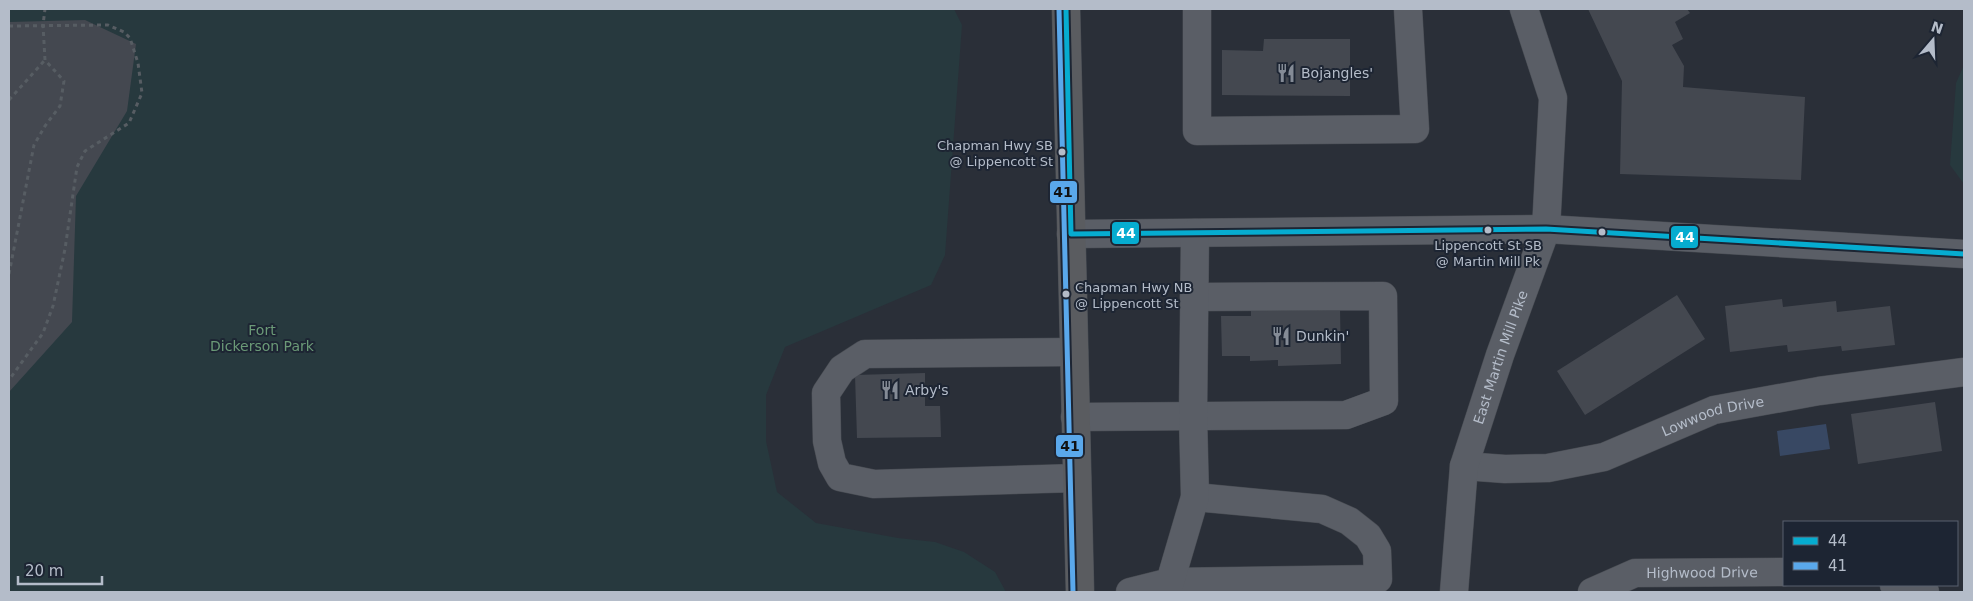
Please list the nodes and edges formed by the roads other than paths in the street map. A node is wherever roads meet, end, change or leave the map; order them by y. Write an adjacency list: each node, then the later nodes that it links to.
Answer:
1 (1066, 9): 7 (highway)
2 (1197, 9): 3 (street)
3 (1408, 9)
4 (1524, 9): 5 (street, East Martin Mill Pike)
5 (1546, 229): 6 (street); 8 (street); 14 (street, East Martin Mill Pike)
6 (1195, 233): 7 (street); 9 (street)
7 (1071, 234): 10 (highway)
8 (1964, 254)
9 (1194, 297): 12 (street); 12 (street)
10 (1074, 352): 13 (highway); 15 (street)
11 (1964, 372): 14 (street, Lowwood Drive)
12 (1193, 416): 13 (street); 16 (street)
13 (1075, 417): 15 (highway)
14 (1464, 466): 22 (street, East Martin Mill Pike)
15 (1077, 478): 20 (highway)
16 (1195, 497): 18 (street); 18 (street)
17 (1783, 572): 23 (street, Highwood Drive)
18 (1170, 582): 21 (street)
19 (1898, 586): 24 (street)
20 (1080, 592)
21 (1130, 592)
22 (1454, 592)
23 (1592, 592)
24 (1924, 592)

